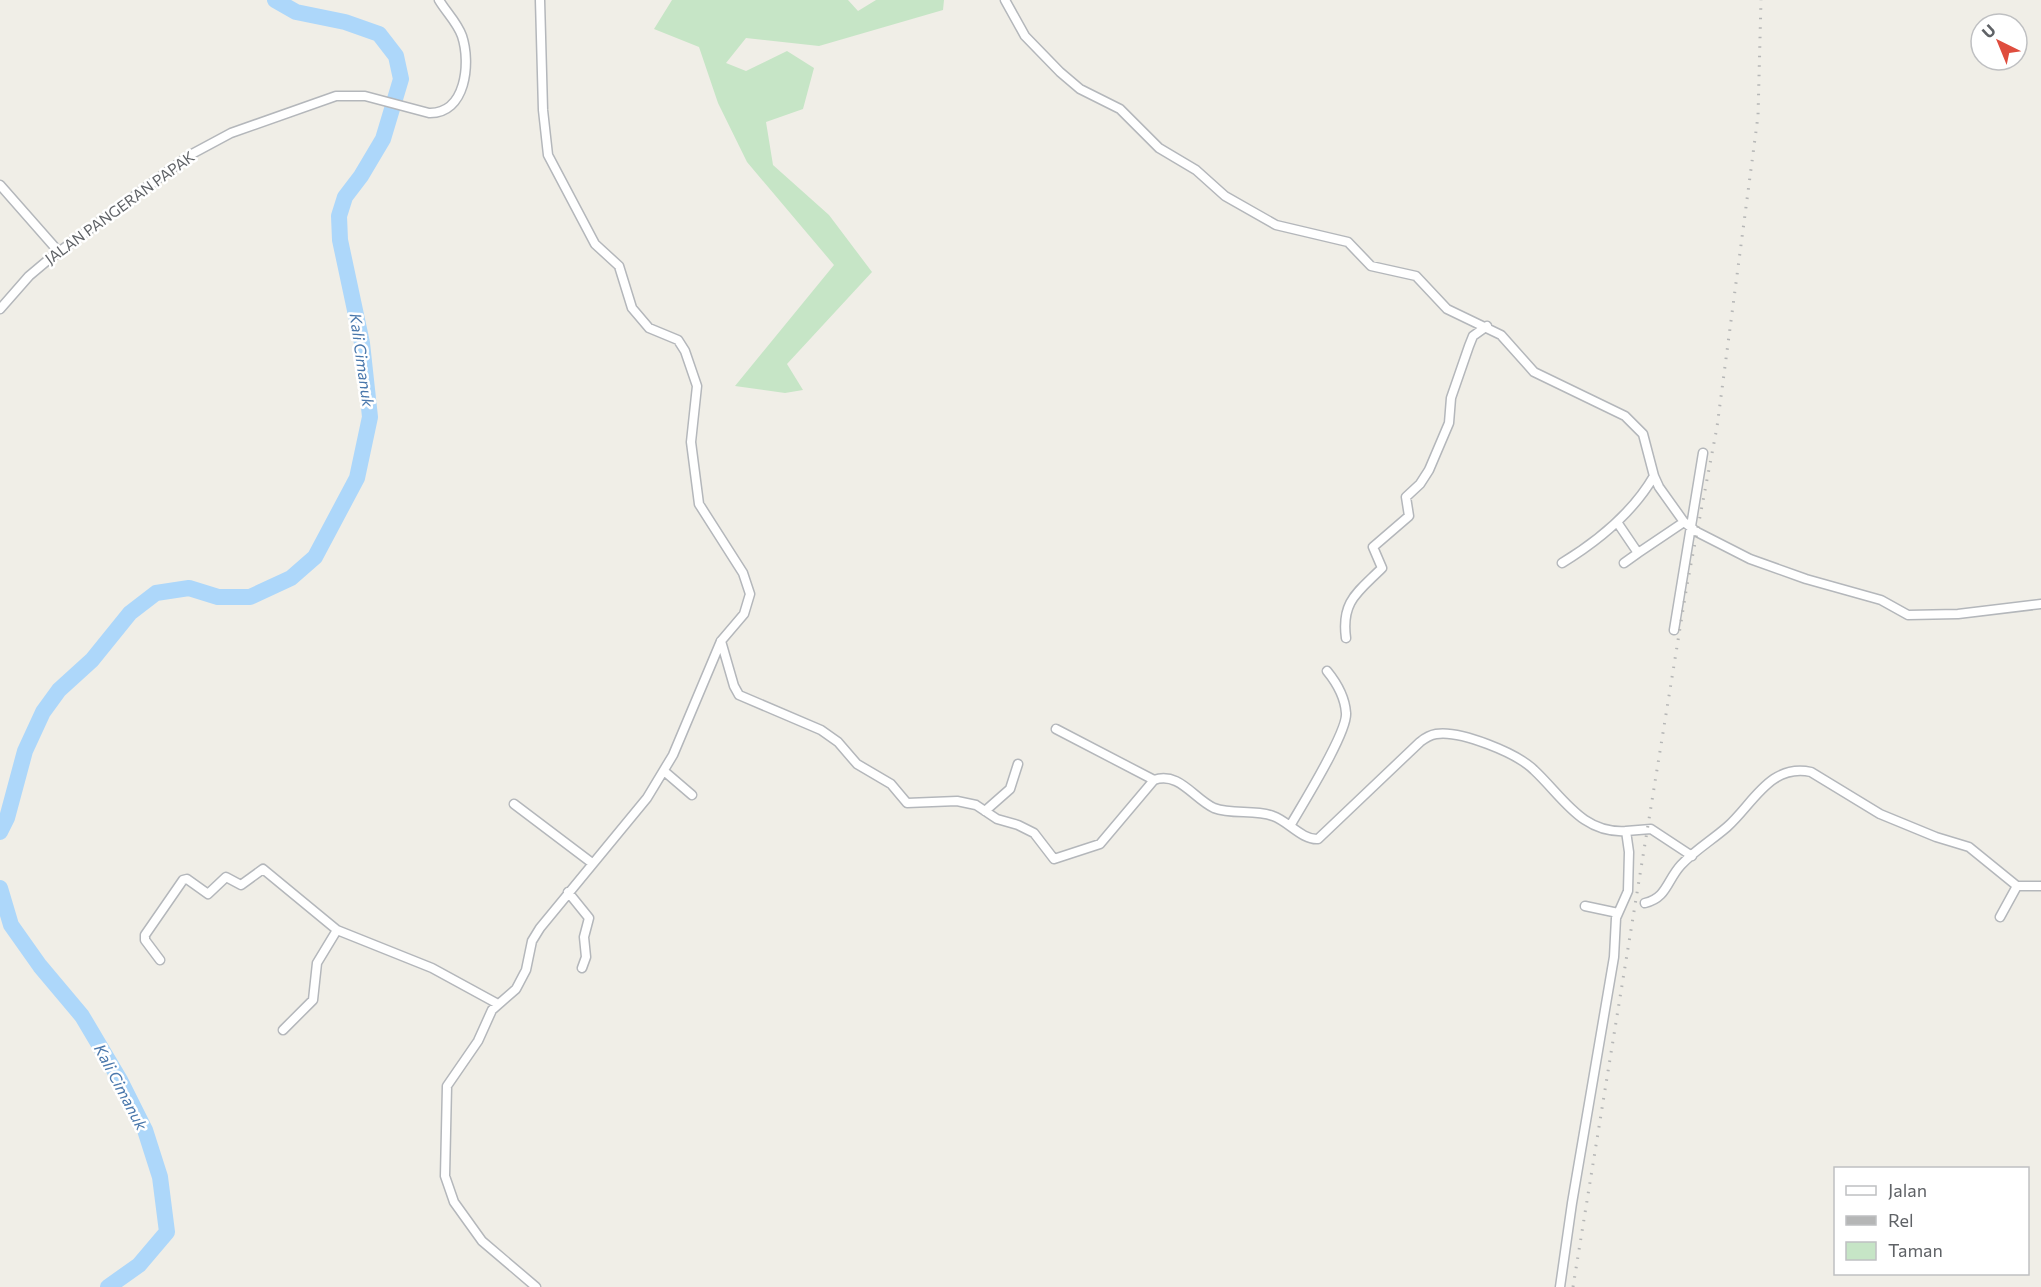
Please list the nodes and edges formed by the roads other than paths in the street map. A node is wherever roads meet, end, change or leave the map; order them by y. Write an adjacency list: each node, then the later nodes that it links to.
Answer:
1 (439, 0): 5 (street, JALAN PANGERAN PAPAK)
2 (540, 0): 18 (street)
3 (1005, 0): 7 (street)
4 (0, 185): 5 (street)
5 (56, 254): 6 (street, JALAN PANGERAN PAPAK)
6 (0, 309)
7 (1487, 326): 9 (street); 17 (street)
8 (1703, 453): 11 (street)
9 (1654, 476): 10 (street); 11 (street)
10 (1617, 522): 12 (street); 13 (street)
11 (1687, 524): 12 (street); 15 (street); 16 (street)
12 (1638, 553): 14 (street)
13 (1562, 563)
14 (1624, 563)
15 (2041, 604)
16 (1674, 630)
17 (1346, 638)
18 (720, 641): 22 (street); 26 (street)
19 (1327, 671): 27 (street)
20 (1056, 729): 23 (street)
21 (1018, 764): 26 (street)
22 (664, 771): 24 (street); 30 (street)
23 (1154, 780): 26 (street); 27 (street)
24 (692, 795)
25 (514, 804): 30 (street)
26 (985, 811)
27 (1290, 826): 28 (street)
28 (1626, 831): 29 (street); 36 (street)
29 (1692, 856): 31 (street); 34 (street)
30 (592, 863): 33 (street)
31 (2017, 886): 32 (street); 37 (street)
32 (2041, 886)
33 (568, 892): 40 (street); 41 (street)
34 (1645, 903)
35 (1586, 906): 36 (street)
36 (1618, 914): 44 (street)
37 (2000, 917)
38 (338, 930): 39 (street); 41 (street); 42 (street)
39 (160, 960)
40 (582, 968)
41 (498, 1004): 43 (street)
42 (283, 1030)
43 (536, 1287)
44 (1560, 1287)

